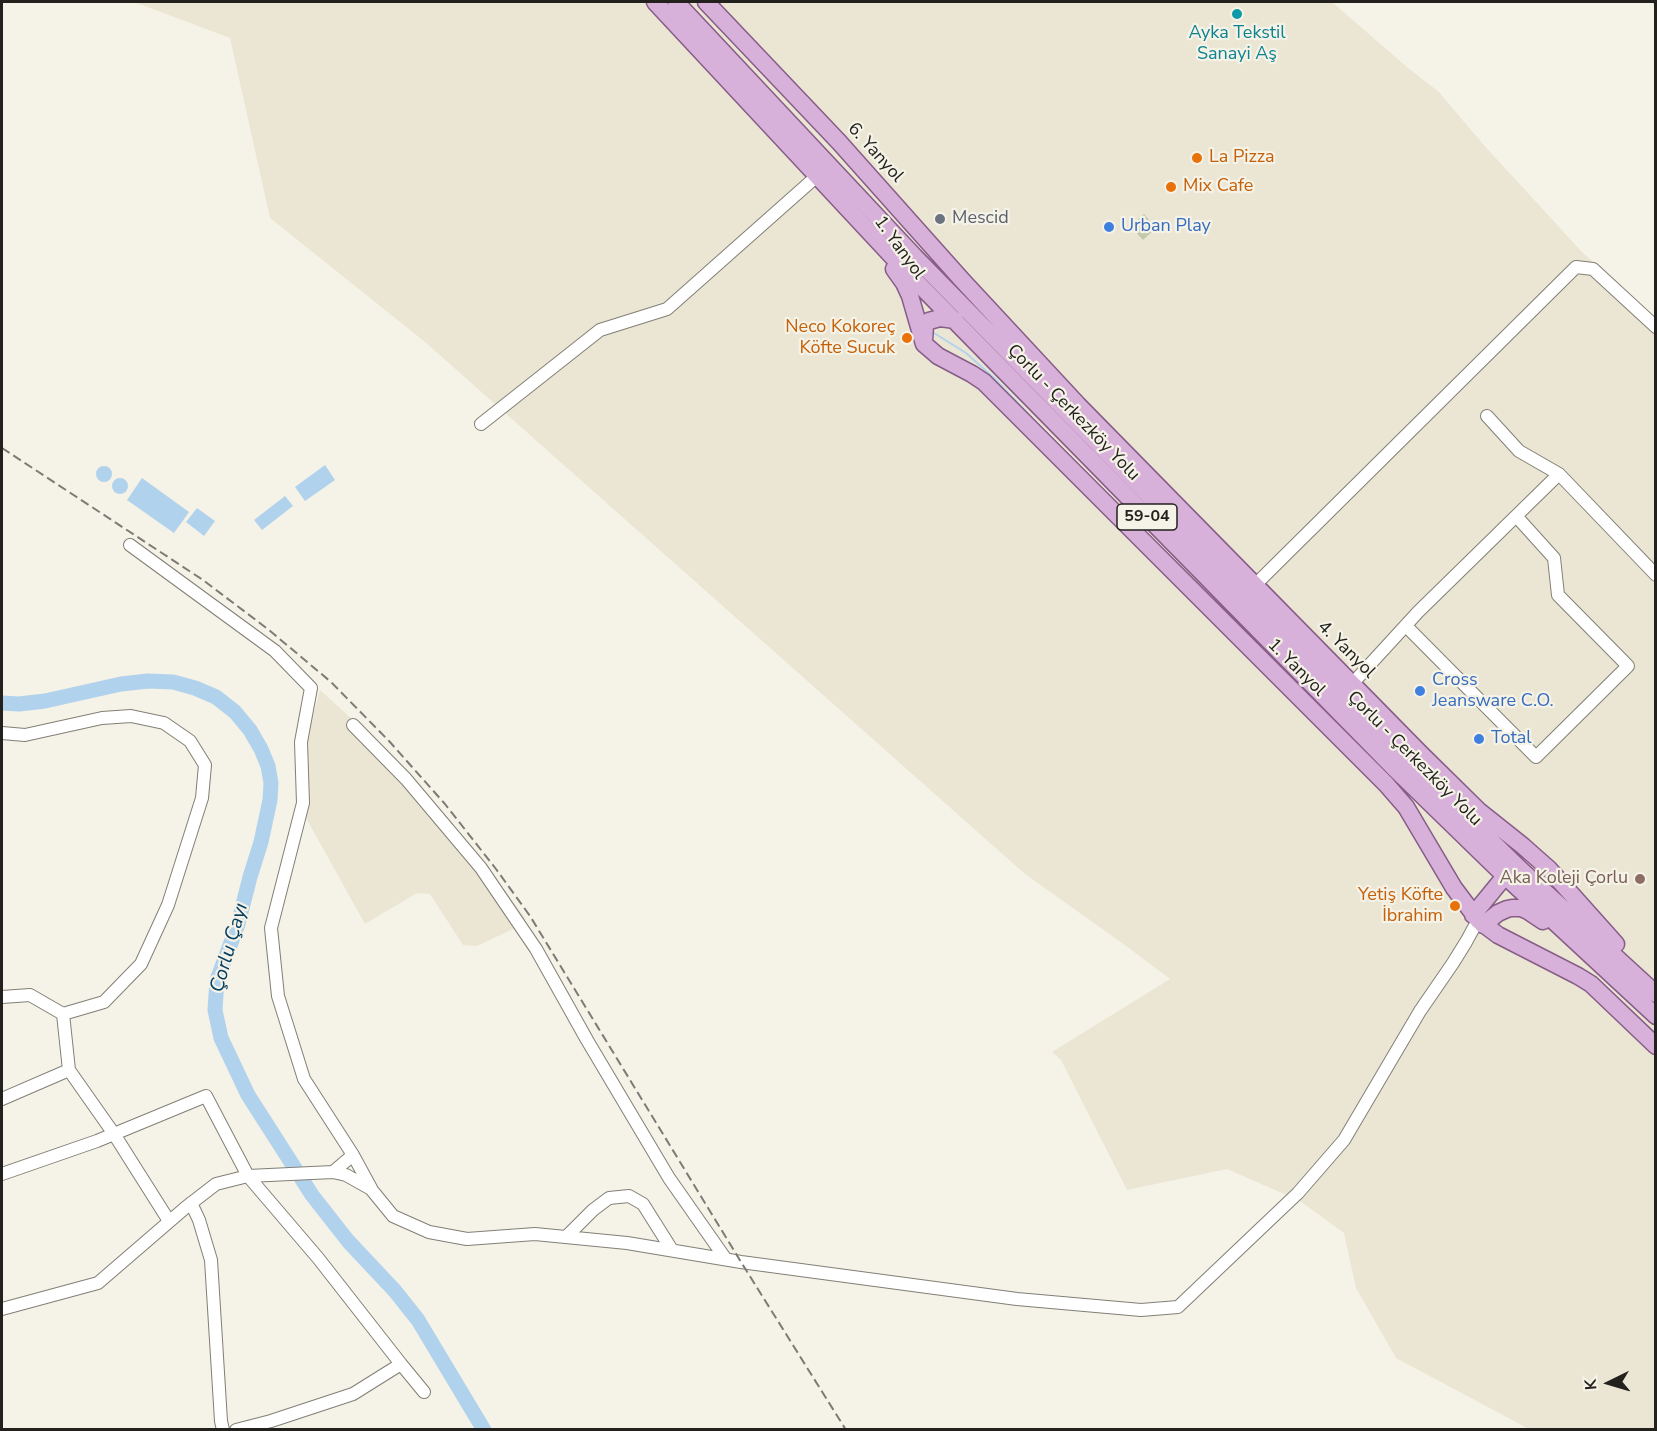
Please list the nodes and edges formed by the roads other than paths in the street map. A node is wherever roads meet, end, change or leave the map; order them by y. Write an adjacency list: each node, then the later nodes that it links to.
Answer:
1 (655, 2): 4 (main road, Çorlu - Çerkezköy Yolu / 59-04)
2 (676, 2): 10 (main road, Çorlu - Çerkezköy Yolu / 59-04)
3 (706, 2): 8 (main road, 6. Yanyol)
4 (817, 176): 5 (main road, Çorlu - Çerkezköy Yolu / 59-04); 12 (street)
5 (849, 210): 6 (main road, Çorlu - Çerkezköy Yolu / 59-04); 9 (main road, 1. Yanyol)
6 (955, 320): 9 (main road); 23 (main road, Çorlu - Çerkezköy Yolu / 59-04)
7 (1656, 327): 17 (street)
8 (1011, 333): 10 (main road); 17 (main road, 4. Yanyol)
9 (924, 344): 27 (main road, 1. Yanyol)
10 (1059, 404): 24 (main road, Çorlu - Çerkezköy Yolu / 59-04)
11 (1487, 416): 13 (street)
12 (481, 424)
13 (1559, 474): 14 (street); 16 (street)
14 (1517, 517): 18 (street); 18 (street)
15 (130, 545): 37 (street)
16 (1656, 575)
17 (1255, 585): 19 (main road, 4. Yanyol)
18 (1406, 626): 19 (street)
19 (1352, 684): 22 (main road, 4. Yanyol)
20 (353, 725): 46 (street)
21 (2, 734): 31 (street)
22 (1479, 811): 24 (main road); 25 (main road, 4. Yanyol)
23 (1465, 837): 26 (main road, Çorlu - Çerkezköy Yolu / 59-04); 27 (main road)
24 (1502, 851): 26 (main road, Çorlu - Çerkezköy Yolu / 59-04)
25 (1549, 869): 26 (main road); 29 (main road, 4. Yanyol)
26 (1513, 876): 27 (main road); 28 (main road, Çorlu - Çerkezköy Yolu / 59-04); 29 (main road, Çorlu - Çerkezköy Yolu / 59-04)
27 (1478, 920): 28 (main road); 33 (main road, 1. Yanyol); 46 (street)
28 (1576, 941): 32 (main road, Çorlu - Çerkezköy Yolu / 59-04)
29 (1656, 991)
30 (2, 997): 31 (street)
31 (63, 1014): 34 (street)
32 (1656, 1016)
33 (1656, 1047)
34 (69, 1070): 35 (street); 36 (street)
35 (2, 1099)
36 (114, 1134): 39 (street); 40 (street); 43 (street)
37 (353, 1155): 38 (street); 41 (street)
38 (333, 1172): 40 (street); 41 (street)
39 (2, 1174)
40 (248, 1176): 42 (street); 48 (street)
41 (371, 1189): 44 (street)
42 (191, 1203): 43 (street); 51 (street)
43 (169, 1221): 47 (street)
44 (566, 1237): 45 (street); 45 (street)
45 (672, 1250): 46 (street)
46 (725, 1258)
47 (2, 1309)
48 (401, 1364): 49 (street); 50 (street)
49 (424, 1392)
50 (236, 1429)
51 (223, 1430)

